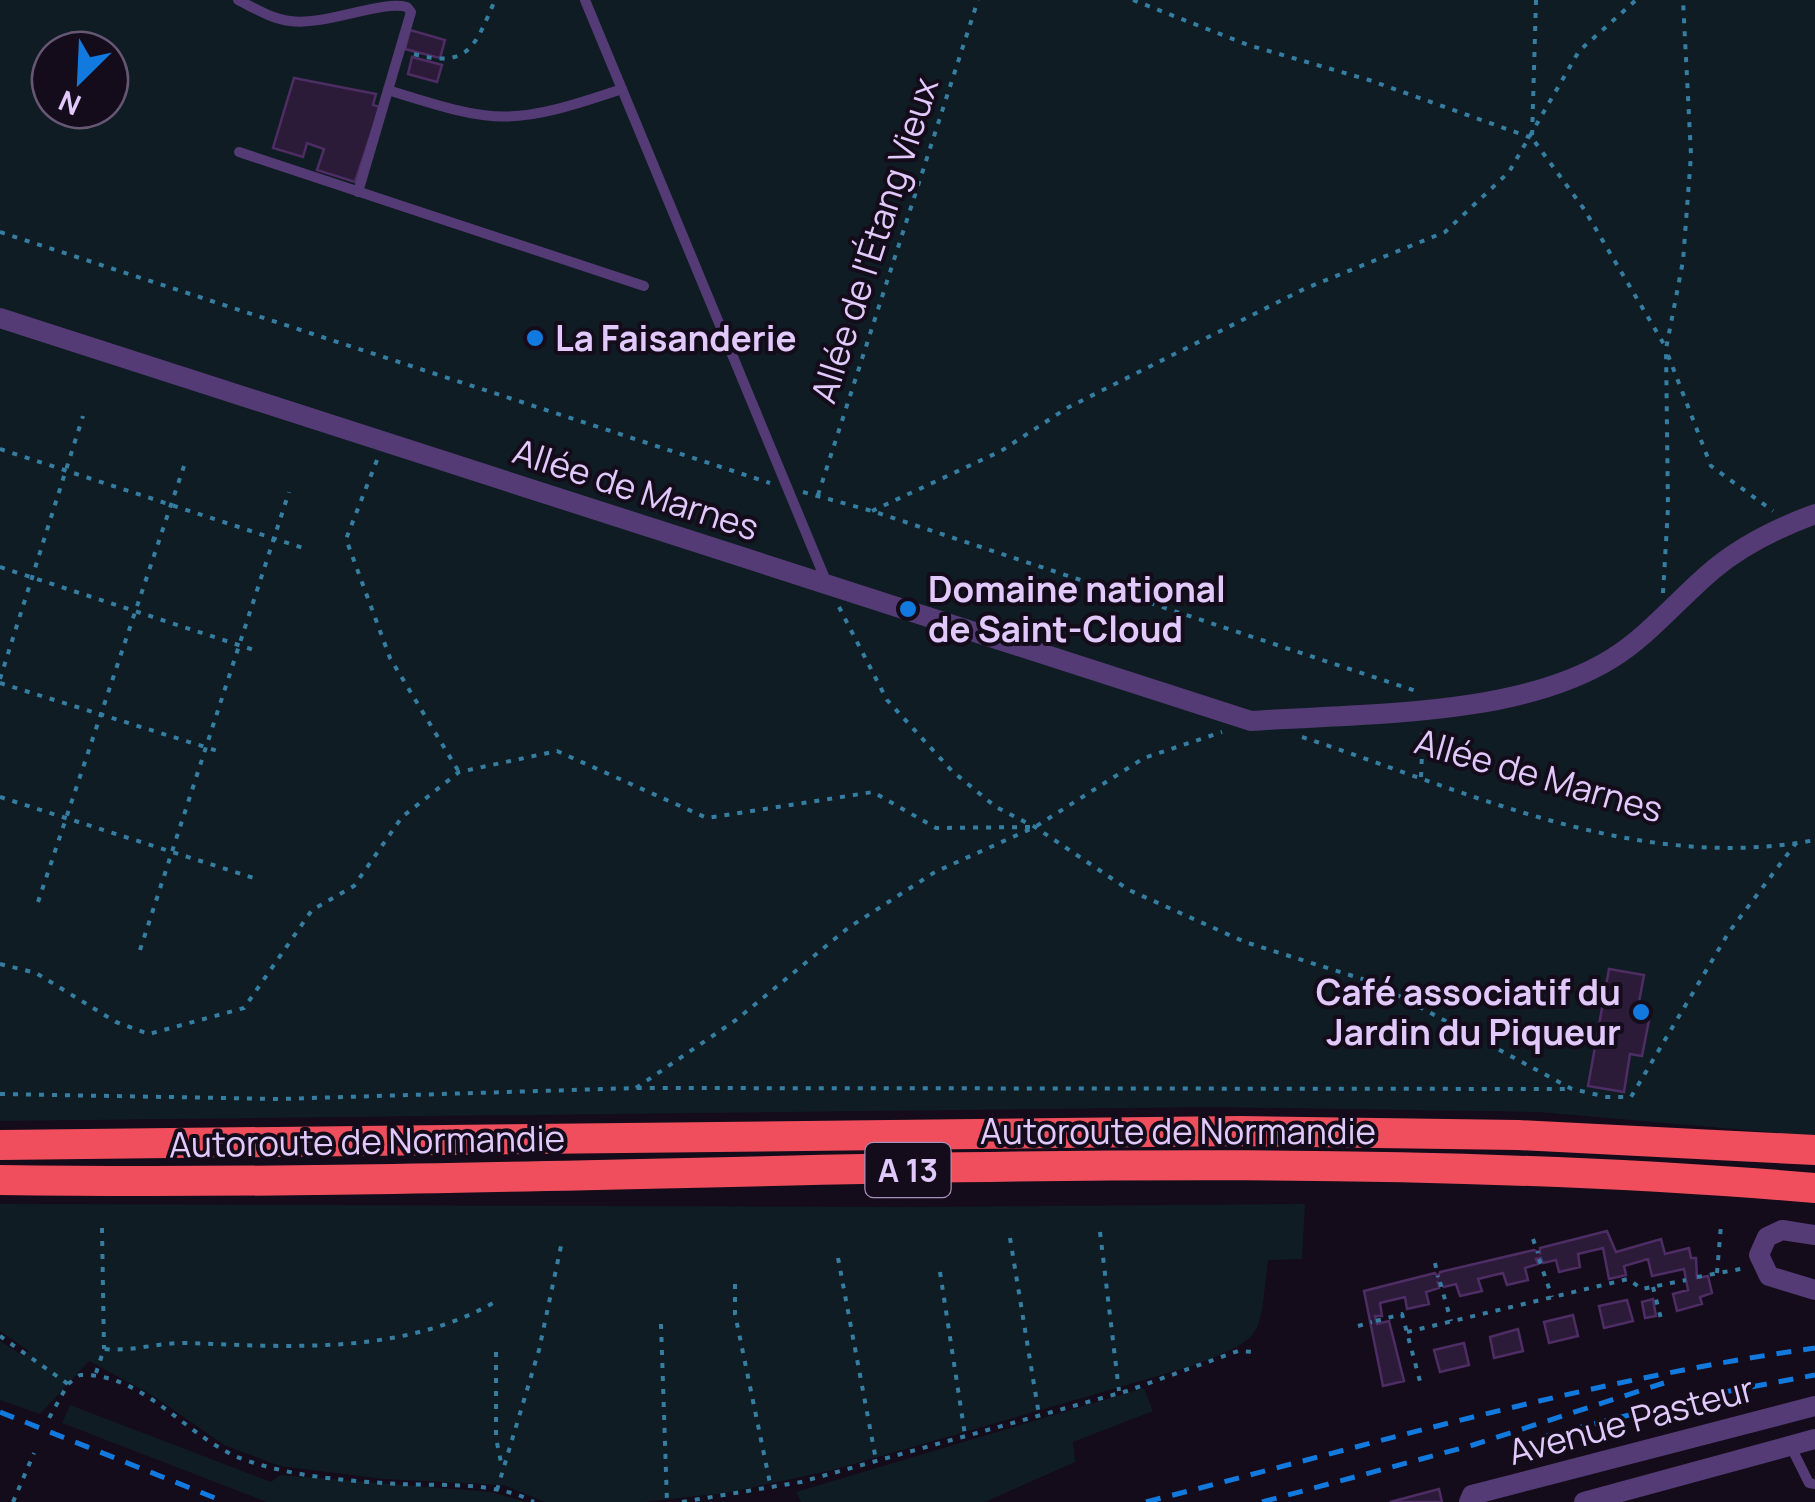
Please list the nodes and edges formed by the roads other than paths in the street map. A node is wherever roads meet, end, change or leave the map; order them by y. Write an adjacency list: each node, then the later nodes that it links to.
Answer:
1 (238, 0): 4 (lane)
2 (585, 0): 3 (lane)
3 (622, 89): 4 (lane); 10 (lane)
4 (388, 90): 6 (lane)
5 (239, 152): 6 (lane)
6 (358, 192): 7 (lane)
7 (644, 286)
8 (0, 318): 10 (street, Allée de Marnes)
9 (1815, 514): 10 (street, Allée de Marnes)
10 (828, 585)
11 (0, 1145): 12 (highway, Autoroute de Normandie / A 13)
12 (1815, 1150)
13 (0, 1180): 14 (highway, Autoroute de Normandie / A 13)
14 (1815, 1188)
15 (1815, 1235): 16 (street)
16 (1815, 1290)
17 (1815, 1406): 21 (street, Avenue Pasteur)
18 (1815, 1439): 19 (street, Avenue Pasteur)
19 (1792, 1448): 20 (lane); 22 (street, Avenue Pasteur)
20 (1815, 1484)
21 (1469, 1502)
22 (1584, 1502)

